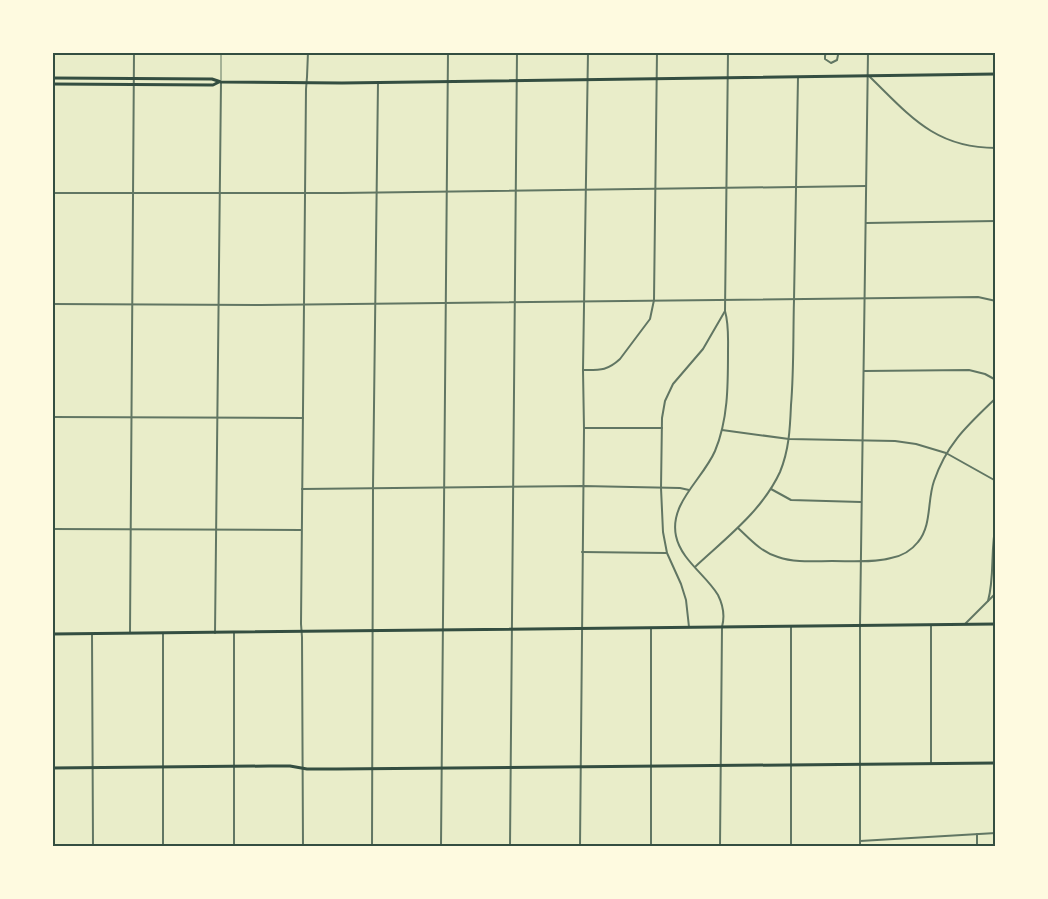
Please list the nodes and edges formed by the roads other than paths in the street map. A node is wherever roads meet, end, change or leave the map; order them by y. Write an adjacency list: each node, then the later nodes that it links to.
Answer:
1 (134, 52): 17 (street)
2 (221, 52): 22 (lane)
3 (308, 52): 23 (street)
4 (448, 52): 21 (street)
5 (517, 52): 20 (street)
6 (588, 52): 19 (street)
7 (657, 52): 18 (street)
8 (728, 52): 15 (street)
9 (826, 52): 10 (street)
10 (836, 52)
11 (868, 52): 13 (street)
12 (996, 74): 13 (main road)
13 (868, 75): 14 (main road); 27 (street); 28 (street)
14 (798, 76): 15 (main road); 30 (street)
15 (727, 77): 18 (main road); 29 (street)
16 (52, 78): 17 (main road)
17 (134, 78): 22 (main road); 26 (street)
18 (657, 78): 19 (main road); 31 (street)
19 (587, 79): 20 (main road); 32 (street)
20 (517, 80): 21 (main road); 33 (street)
21 (448, 81): 24 (main road); 34 (street)
22 (221, 82): 23 (main road); 26 (main road); 38 (street)
23 (306, 82): 24 (main road); 39 (street)
24 (378, 82): 35 (street)
25 (52, 84): 26 (main road)
26 (134, 84): 37 (street)
27 (996, 148)
28 (866, 186): 30 (street); 41 (street)
29 (726, 187): 30 (street); 31 (street); 43 (street)
30 (796, 187): 44 (street)
31 (656, 188): 32 (street); 45 (street)
32 (586, 189): 33 (street); 46 (street)
33 (516, 190): 34 (street); 48 (street)
34 (447, 191): 35 (street); 50 (street)
35 (376, 192): 39 (street); 49 (street)
36 (52, 193): 37 (street)
37 (133, 193): 38 (street); 52 (street)
38 (219, 193): 39 (street); 54 (street)
39 (305, 193): 53 (street)
40 (996, 221): 41 (street)
41 (866, 223): 42 (street)
42 (865, 298): 44 (street); 47 (street); 57 (street)
43 (725, 299): 44 (street); 45 (street); 55 (street)
44 (794, 299): 67 (street)
45 (654, 300): 46 (street); 56 (street)
46 (584, 301): 48 (street); 56 (street)
47 (996, 301)
48 (516, 302): 50 (street); 71 (street)
49 (375, 303): 50 (street); 53 (street); 74 (street)
50 (445, 303): 73 (street)
51 (52, 304): 52 (street)
52 (133, 305): 54 (street); 61 (street)
53 (304, 305): 54 (street); 63 (street)
54 (218, 306): 62 (street)
55 (725, 311): 65 (street); 66 (street)
56 (583, 370): 64 (street)
57 (864, 371): 58 (street); 68 (street)
58 (996, 380)
59 (996, 398): 69 (street)
60 (52, 417): 61 (street)
61 (131, 417): 62 (street); 83 (street)
62 (217, 417): 63 (street); 84 (street)
63 (303, 418): 76 (street)
64 (584, 428): 65 (street); 72 (street)
65 (662, 428): 75 (street)
66 (722, 430): 67 (street); 78 (street)
67 (789, 439): 68 (street); 77 (street)
68 (863, 441): 69 (street); 79 (street)
69 (946, 453): 70 (street); 88 (street)
70 (996, 481)
71 (513, 486): 72 (street); 73 (street); 103 (street)
72 (583, 486): 75 (street); 86 (street)
73 (443, 487): 74 (street); 105 (street)
74 (373, 488): 76 (street); 104 (street)
75 (661, 488): 78 (street); 87 (street)
76 (302, 489): 85 (street)
77 (771, 489): 79 (street); 81 (street)
78 (690, 490): 89 (street)
79 (862, 502): 88 (street)
80 (996, 524): 90 (street)
81 (738, 528): 88 (street); 89 (street)
82 (52, 529): 83 (street)
83 (131, 529): 84 (street); 108 (street)
84 (216, 529): 85 (street); 110 (street)
85 (302, 530): 106 (street)
86 (582, 552): 87 (street); 102 (street)
87 (667, 553): 100 (street)
88 (862, 561): 96 (street)
89 (695, 567): 101 (street)
90 (992, 567): 91 (street); 93 (street)
91 (996, 574)
92 (996, 593): 93 (street)
93 (988, 601): 94 (street)
94 (965, 624): 95 (main road); 97 (main road)
95 (996, 624)
96 (860, 625): 97 (main road); 98 (main road); 116 (street)
97 (931, 625): 113 (street)
98 (791, 626): 101 (main road); 115 (street)
99 (651, 627): 100 (main road); 102 (main road); 121 (street)
100 (689, 627): 101 (main road)
101 (722, 627): 118 (street)
102 (581, 628): 103 (main road); 120 (street)
103 (512, 629): 105 (main road); 125 (street)
104 (372, 630): 105 (main road); 106 (main road); 126 (street)
105 (442, 630): 127 (street)
106 (302, 631): 107 (main road); 124 (street)
107 (234, 632): 110 (main road); 117 (street)
108 (130, 633): 109 (main road); 112 (main road)
109 (163, 633): 110 (main road); 119 (street)
110 (216, 633)
111 (52, 634): 112 (main road)
112 (92, 634): 123 (street)
113 (931, 764): 114 (main road); 116 (main road)
114 (996, 764)
115 (791, 765): 116 (main road); 118 (main road); 141 (street)
116 (861, 765): 130 (street)
117 (234, 766): 119 (main road); 124 (main road); 133 (street)
118 (721, 766): 121 (main road); 140 (street)
119 (163, 767): 123 (main road); 132 (street)
120 (581, 767): 121 (main road); 125 (main road); 138 (street)
121 (651, 767): 139 (street)
122 (52, 768): 123 (main road)
123 (93, 768): 131 (street)
124 (303, 768): 126 (main road); 134 (street)
125 (511, 768): 127 (main road); 137 (street)
126 (372, 769): 127 (main road); 135 (street)
127 (441, 769): 136 (street)
128 (996, 833): 129 (street)
129 (977, 834): 130 (street); 143 (street)
130 (860, 840): 142 (street)
131 (93, 846)
132 (163, 846)
133 (234, 846)
134 (303, 846)
135 (372, 846)
136 (441, 846)
137 (510, 846)
138 (580, 846)
139 (651, 846)
140 (720, 846)
141 (791, 846)
142 (860, 846)
143 (977, 846)

